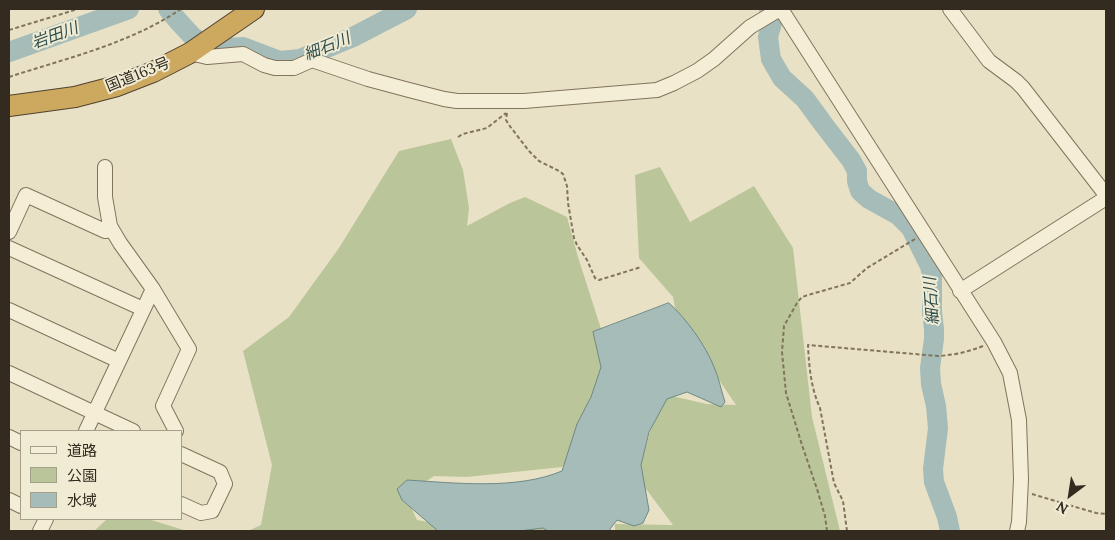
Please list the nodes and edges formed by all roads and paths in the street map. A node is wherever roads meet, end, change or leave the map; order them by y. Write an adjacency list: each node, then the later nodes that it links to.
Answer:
1 (78, 9): 6 (path)
2 (181, 9): 8 (path)
3 (254, 9): 7 (highway, 国道163号)
4 (779, 9): 7 (street); 15 (street)
5 (950, 9): 12 (street)
6 (9, 30)
7 (193, 51): 9 (highway, 国道163号)
8 (9, 77)
9 (9, 106)
10 (458, 137): 17 (path)
11 (105, 167): 13 (street)
12 (1106, 196): 19 (street)
13 (112, 230): 14 (street); 18 (street)
14 (9, 232)
15 (923, 234): 19 (street); 33 (path)
16 (9, 248): 20 (street)
17 (641, 267)
18 (153, 289): 20 (street); 28 (street)
19 (960, 291): 22 (street)
20 (143, 309): 23 (street)
21 (9, 310): 23 (street)
22 (994, 342): 30 (street); 34 (path)
23 (119, 361): 25 (street)
24 (9, 373): 25 (street)
25 (95, 413): 26 (street); 27 (street)
26 (86, 430)
27 (132, 430)
28 (175, 430)
29 (182, 454): 31 (street)
30 (1020, 490): 32 (path); 35 (street)
31 (182, 504)
32 (1106, 514)
33 (827, 531)
34 (848, 531)
35 (1017, 531)

